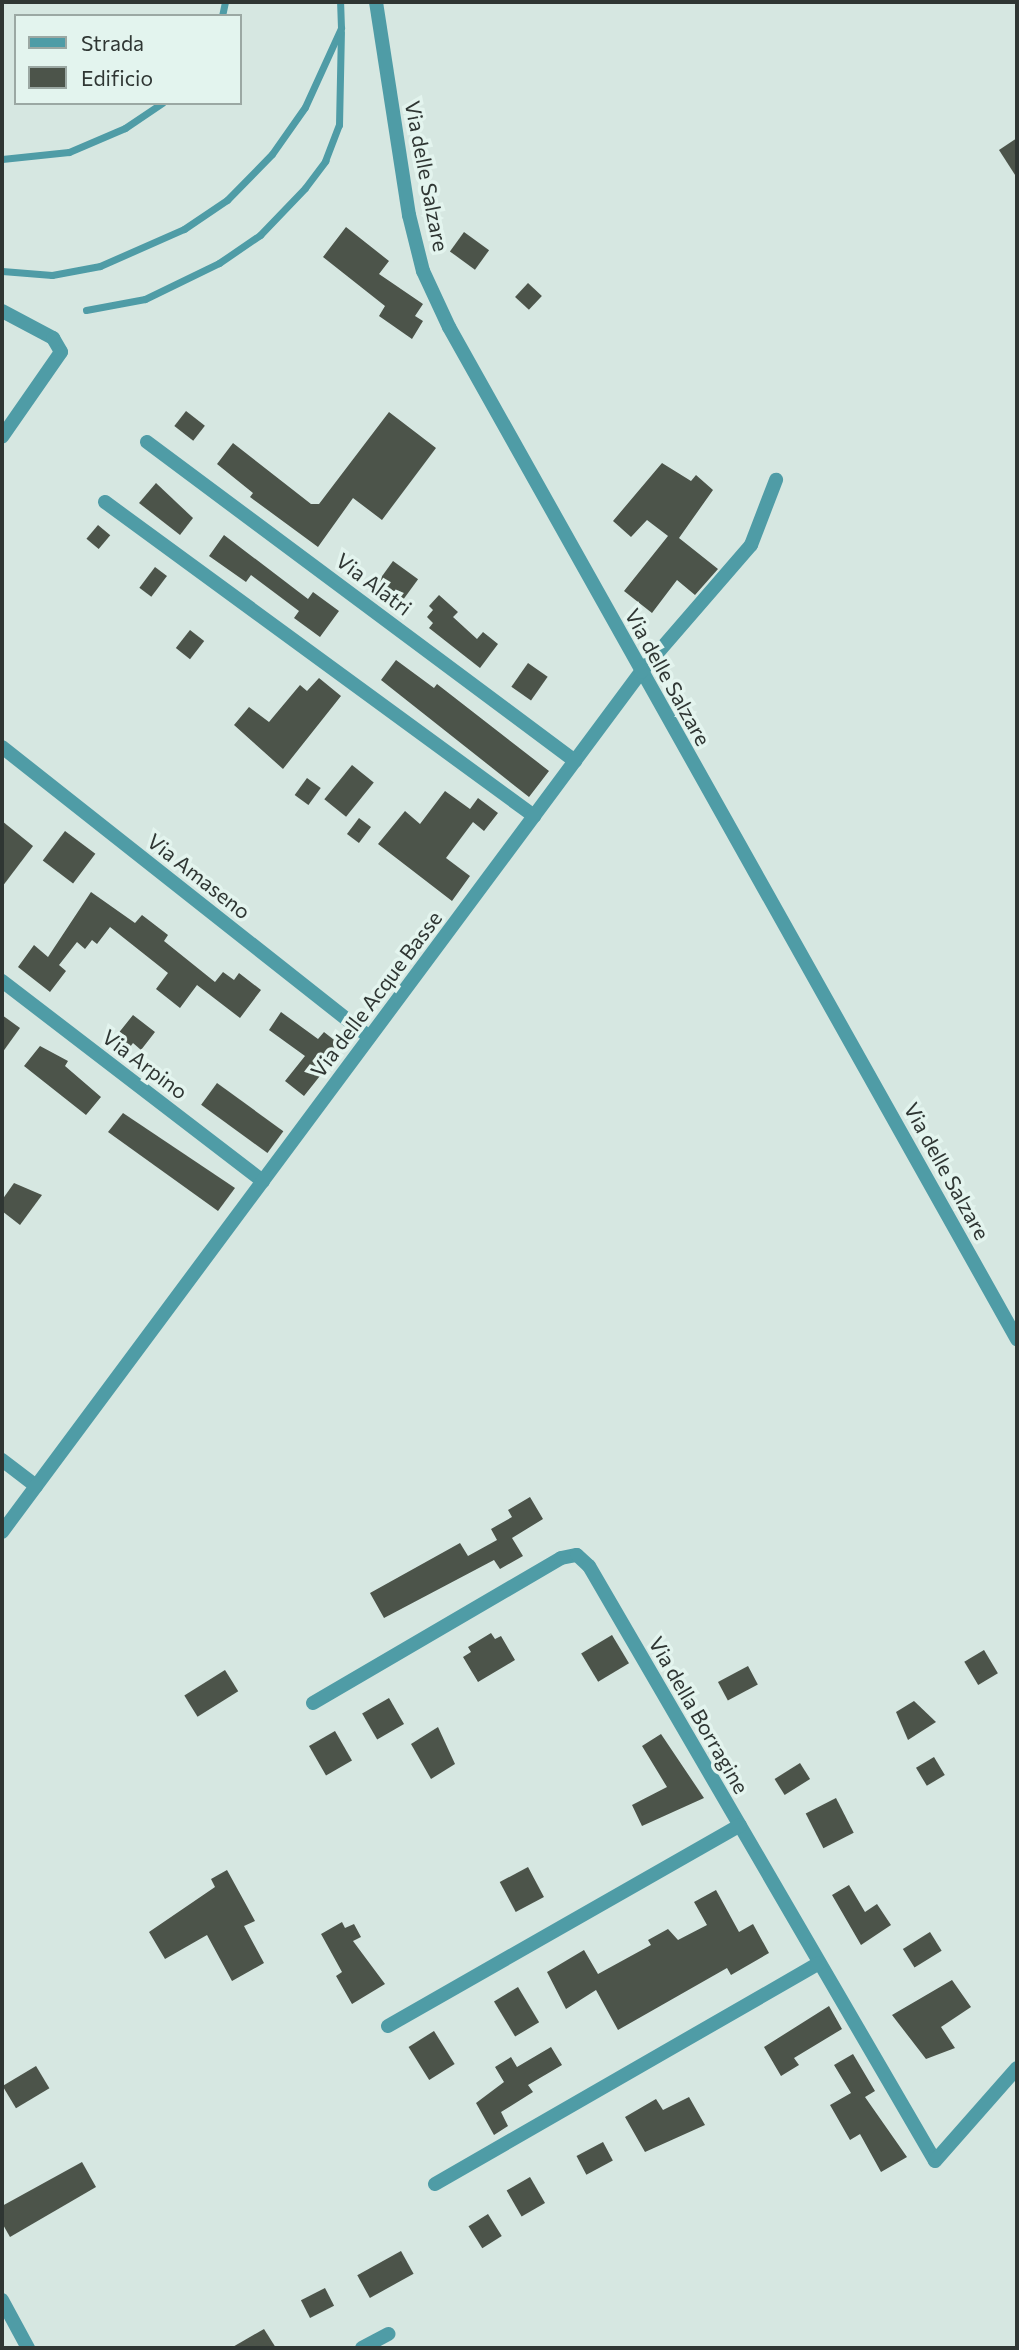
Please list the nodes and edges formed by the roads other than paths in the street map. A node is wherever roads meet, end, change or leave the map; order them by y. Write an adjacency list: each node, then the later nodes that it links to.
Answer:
1 (340, 2): 3 (lane)
2 (376, 2): 13 (street, Via delle Salzare)
3 (341, 28): 6 (lane); 7 (lane)
4 (159, 105): 5 (lane)
5 (2, 159)
6 (2, 271)
7 (86, 310)
8 (2, 311): 9 (street)
9 (2, 437)
10 (147, 442): 15 (street, Via Alatri)
11 (776, 480): 13 (street, Via delle Acque Basse)
12 (105, 502): 16 (street)
13 (641, 672): 15 (street, Via delle Acque Basse); 20 (street, Via delle Salzare)
14 (2, 747): 18 (street, Via Amaseno)
15 (575, 761): 16 (street, Via delle Acque Basse)
16 (534, 816): 18 (street, Via delle Acque Basse)
17 (2, 981): 19 (street, Via Arpino)
18 (369, 1037): 19 (street, Via delle Acque Basse)
19 (263, 1181): 22 (street, Via delle Acque Basse)
20 (1017, 1339)
21 (2, 1460): 22 (street)
22 (36, 1486): 23 (street, Via delle Acque Basse)
23 (2, 1532)
24 (313, 1703): 25 (street, Via della Borragine)
25 (740, 1825): 26 (street, Via della Borragine); 27 (street)
26 (820, 1963): 28 (street, Via della Borragine); 29 (street)
27 (388, 2026)
28 (1017, 2067)
29 (435, 2184)
30 (2, 2300): 32 (street)
31 (388, 2334): 33 (street)
32 (28, 2348)
33 (362, 2348)

